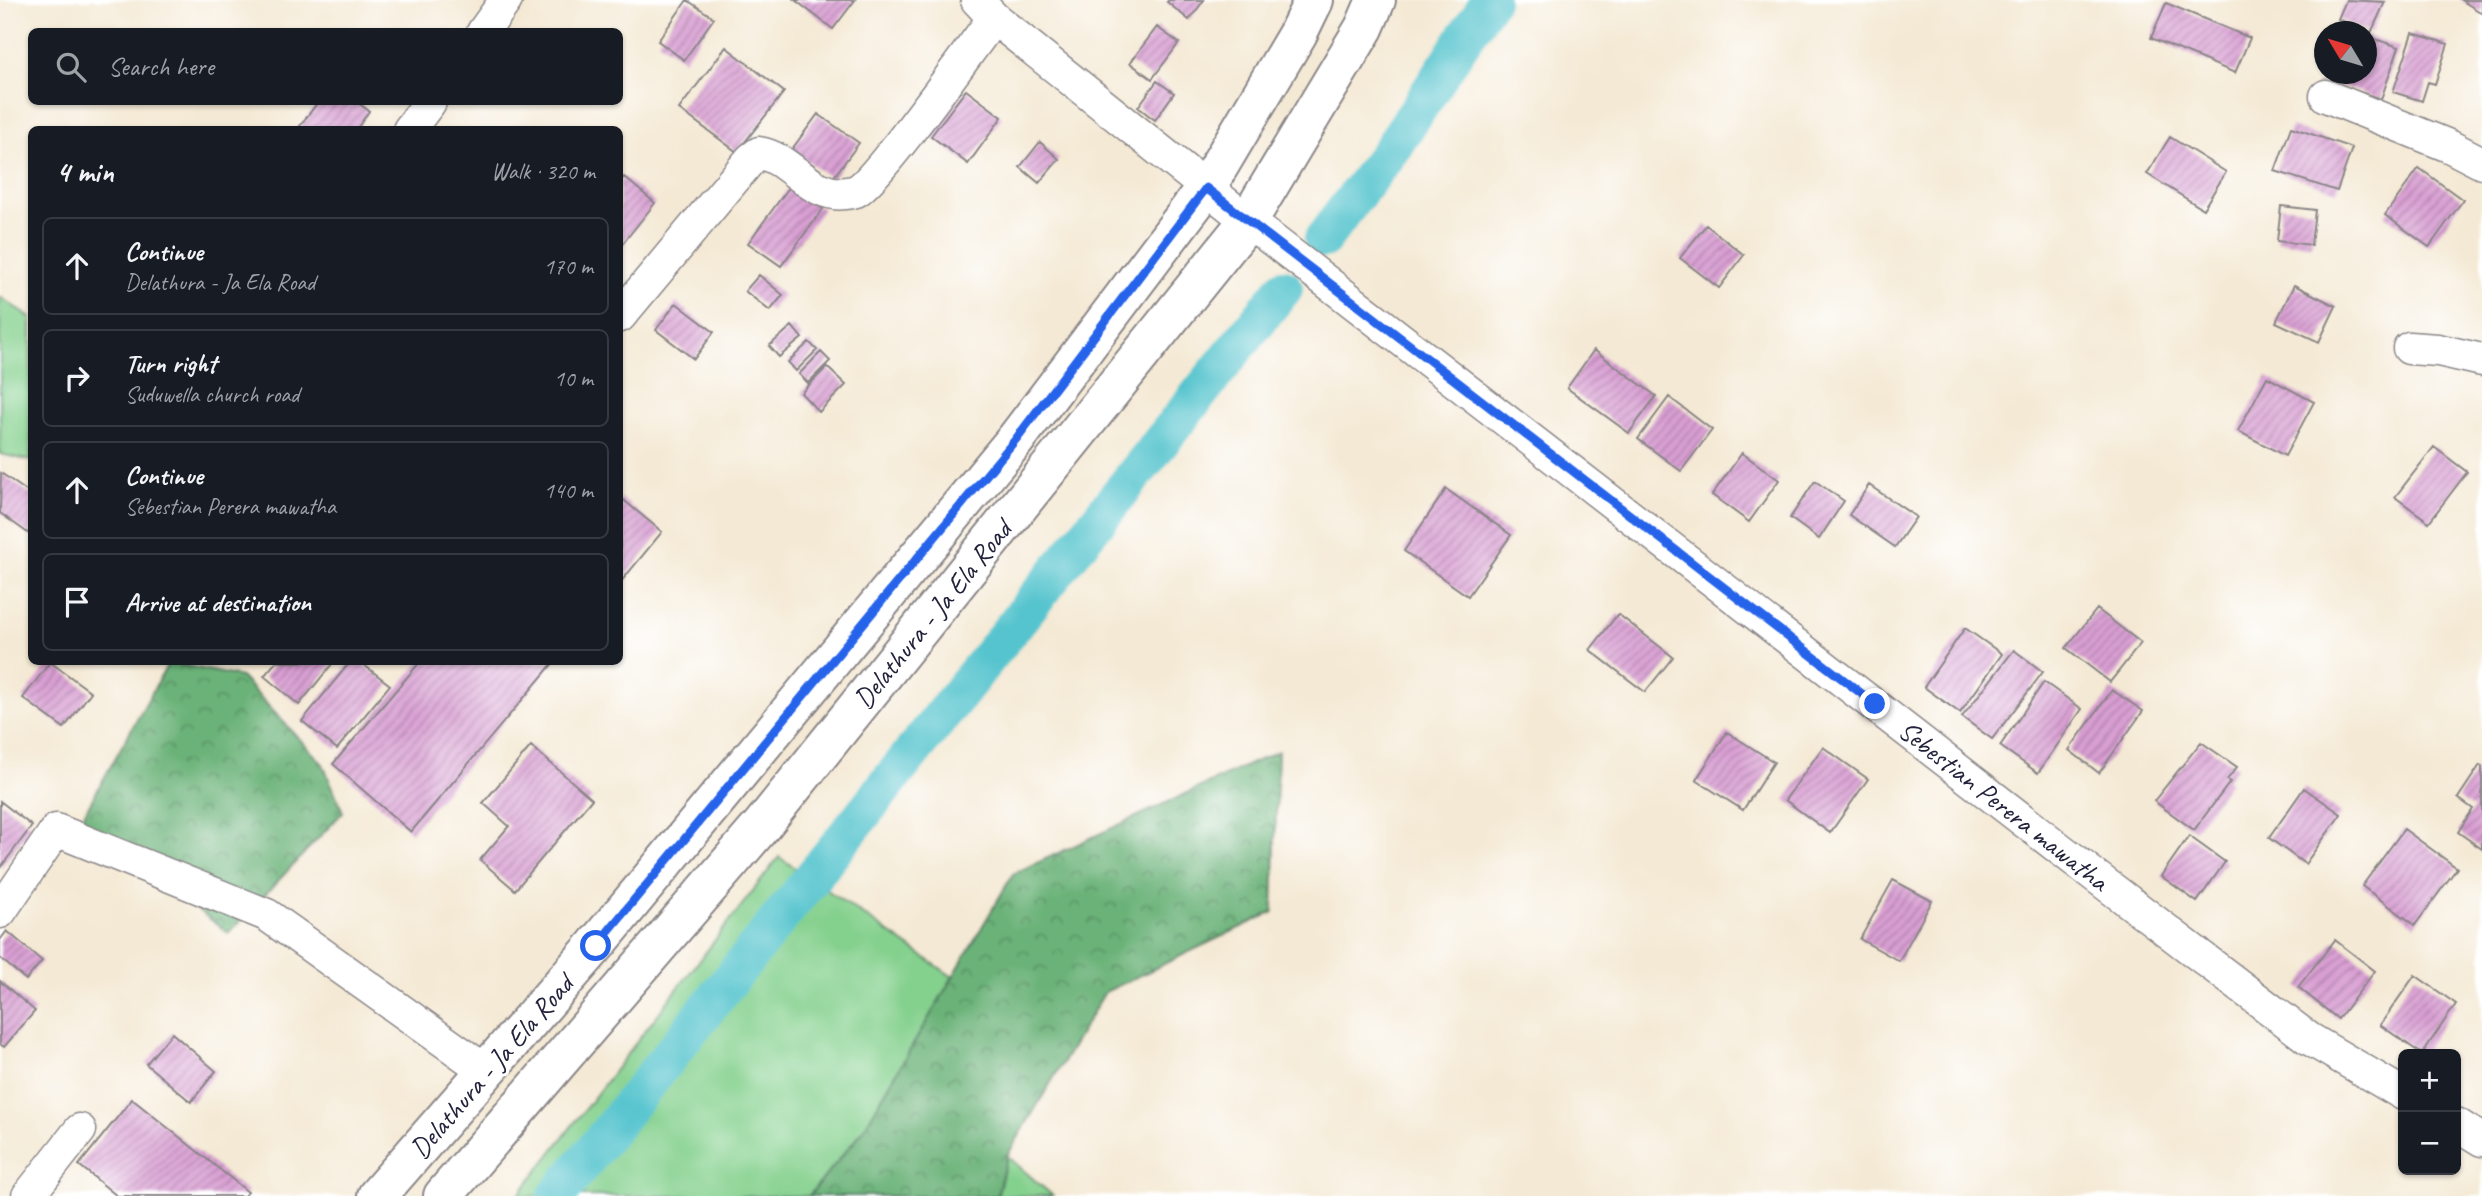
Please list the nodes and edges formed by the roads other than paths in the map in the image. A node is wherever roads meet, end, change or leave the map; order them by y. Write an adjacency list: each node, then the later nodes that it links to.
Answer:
1 (506, 0): 5 (street)
2 (1314, 0): 10 (main road, Delathura - Ja Ela Road)
3 (1376, 0): 11 (main road, Delathura - Ja Ela Road)
4 (986, 9): 10 (street, Sebestian Perera mawatha); 12 (street)
5 (486, 28)
6 (2326, 96): 9 (street)
7 (428, 105): 8 (street)
8 (413, 126)
9 (2482, 163)
10 (1206, 188): 11 (street, Sebestian Perera mawatha); 16 (main road, Delathura - Ja Ela Road)
11 (1248, 221): 17 (street, Sebestian Perera mawatha); 23 (main road, Delathura - Ja Ela Road)
12 (623, 312)
13 (2409, 348): 14 (street)
14 (2482, 360)
15 (0, 912): 16 (street)
16 (486, 1071): 22 (main road, Delathura - Ja Ela Road)
17 (2398, 1091)
18 (2461, 1127): 20 (street)
19 (80, 1130): 21 (street)
20 (2482, 1140)
21 (28, 1196)
22 (377, 1196)
23 (443, 1196)

